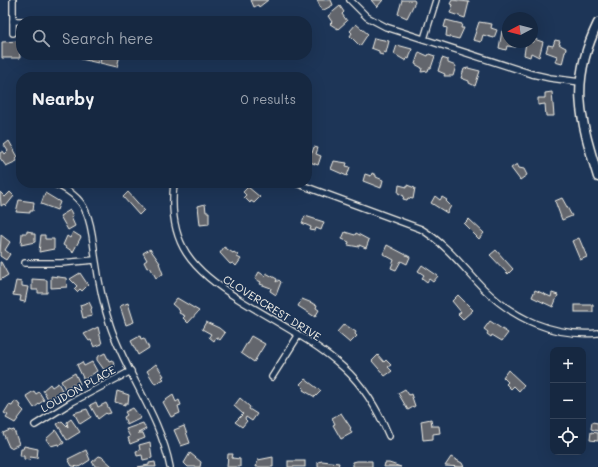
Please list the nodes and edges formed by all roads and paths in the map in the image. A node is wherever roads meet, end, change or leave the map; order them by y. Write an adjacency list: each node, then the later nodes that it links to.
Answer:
1 (13, 0): 4 (street)
2 (350, 0): 7 (street)
3 (436, 0): 7 (street)
4 (13, 21): 6 (street)
5 (598, 24): 8 (main road)
6 (13, 32)
7 (424, 39): 8 (street)
8 (580, 82): 9 (main road)
9 (598, 177)
10 (62, 188): 13 (street)
11 (174, 188): 16 (street, CLOVERCREST DRIVE)
12 (310, 188): 15 (street)
13 (95, 260): 14 (street); 17 (street)
14 (25, 263)
15 (598, 333)
16 (298, 336): 18 (street); 20 (street, CLOVERCREST DRIVE)
17 (131, 371): 19 (street, LOUDON PLACE); 21 (street)
18 (272, 377)
19 (35, 425)
20 (389, 436)
21 (170, 467)

